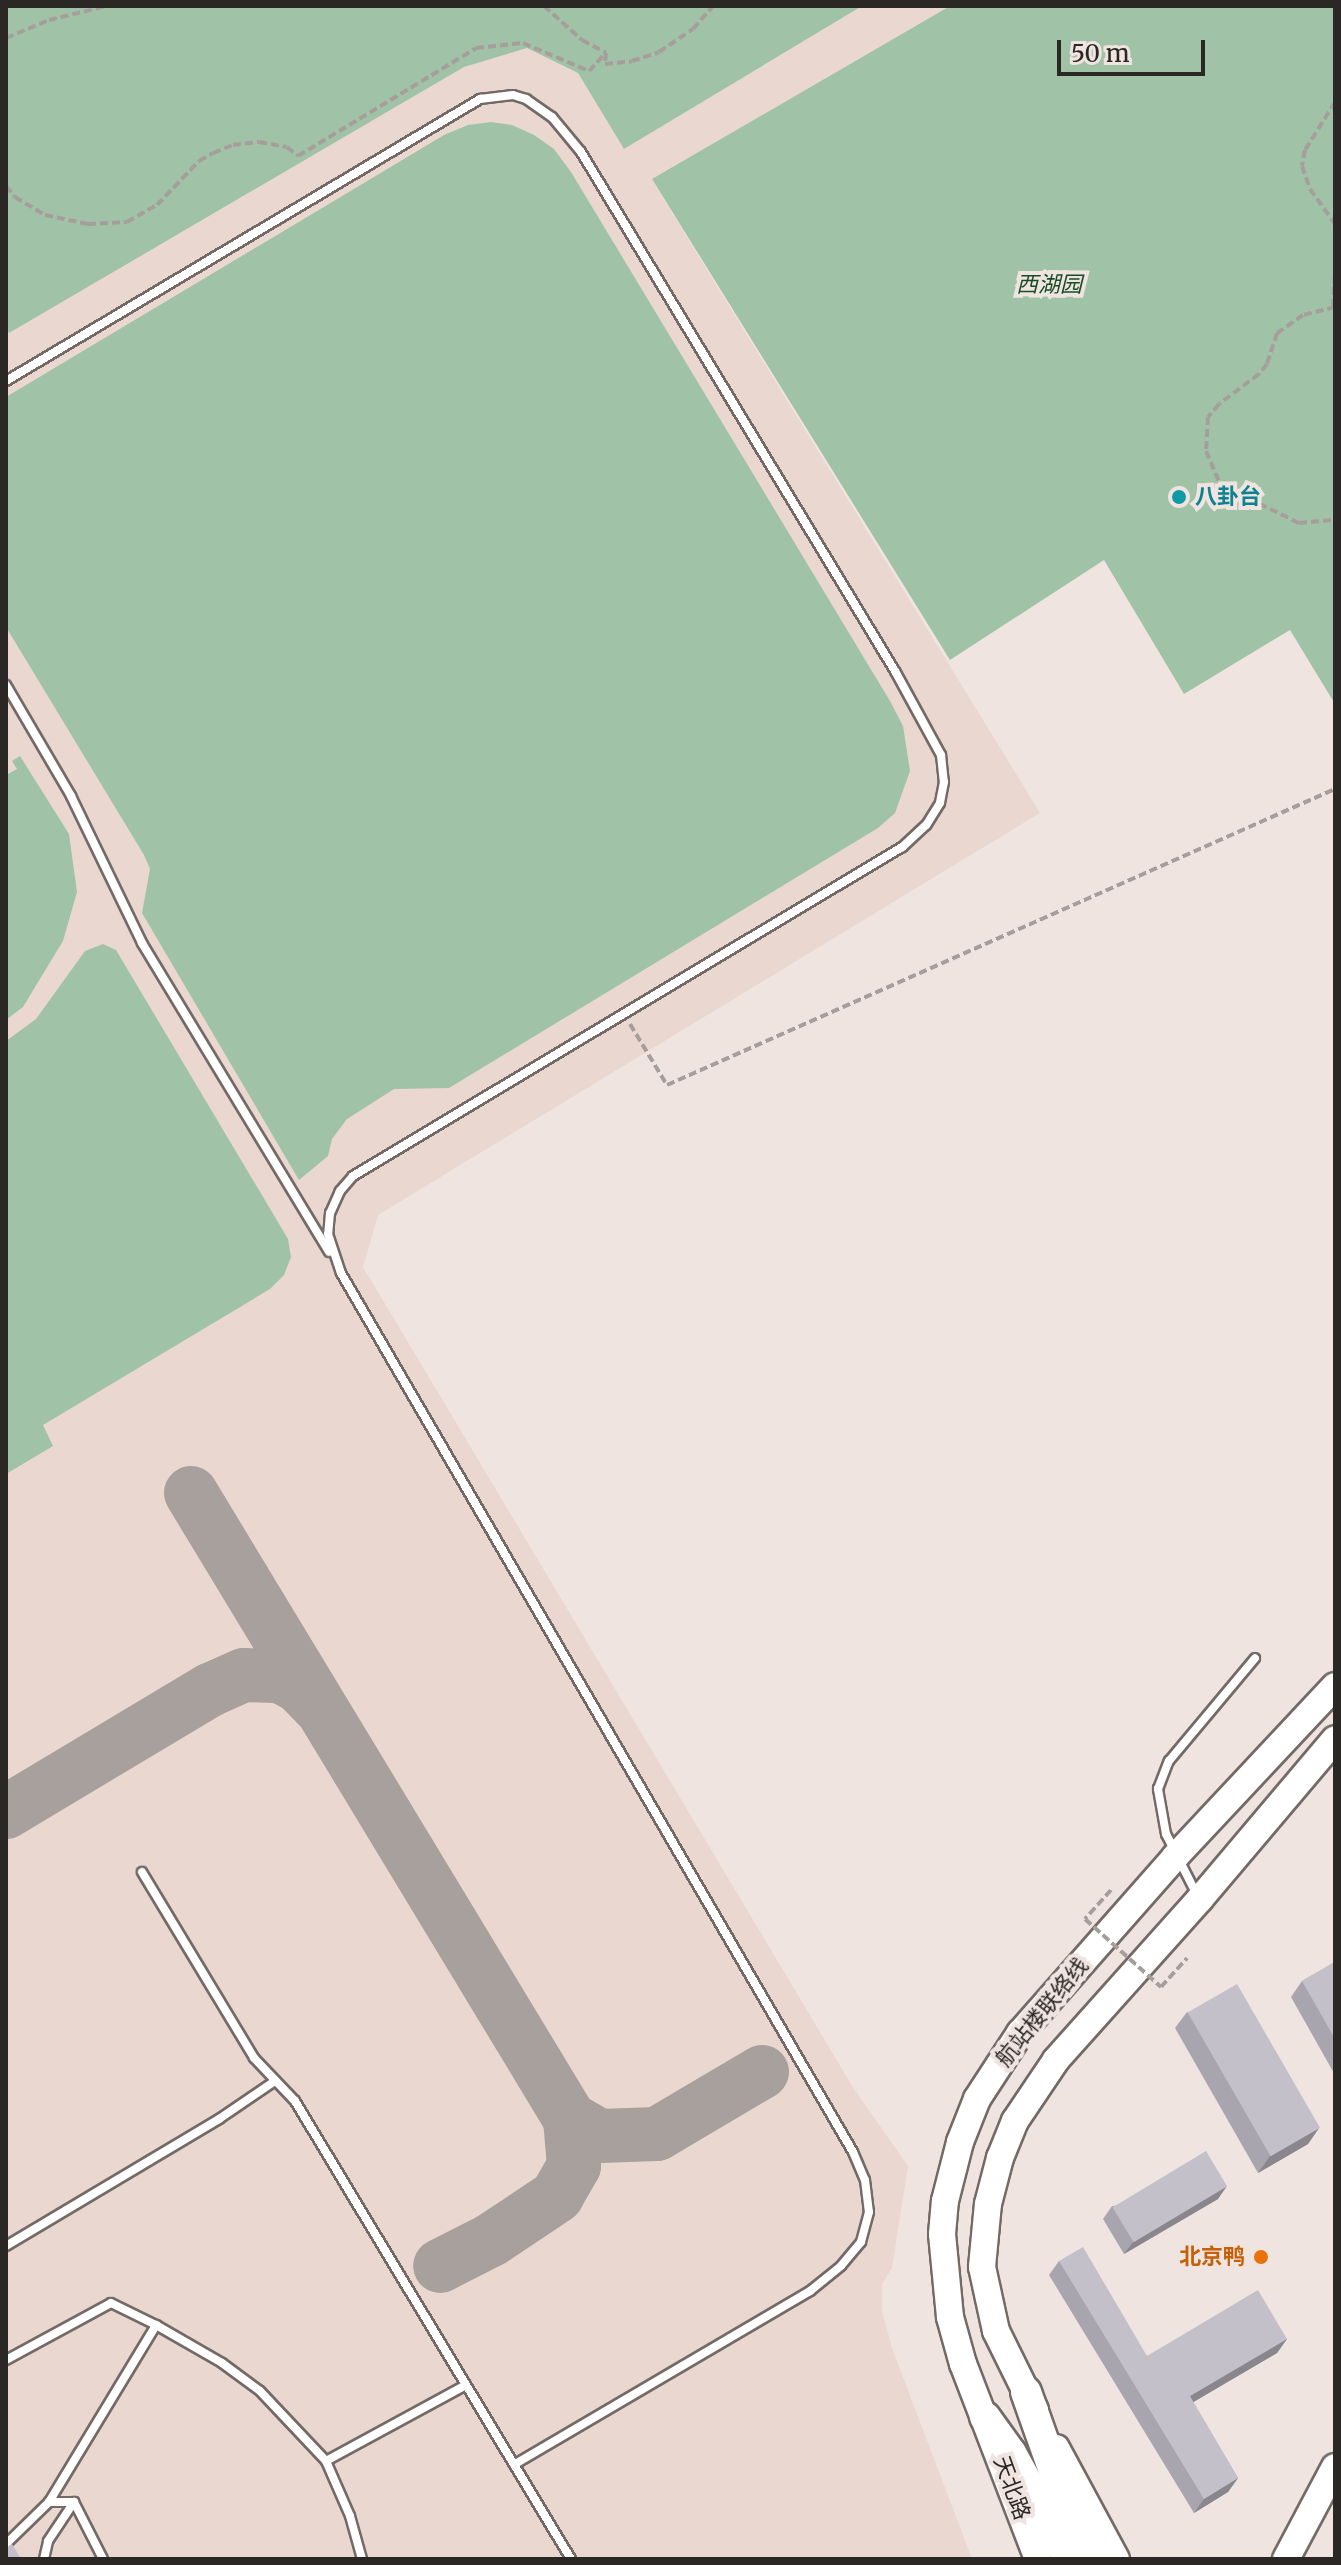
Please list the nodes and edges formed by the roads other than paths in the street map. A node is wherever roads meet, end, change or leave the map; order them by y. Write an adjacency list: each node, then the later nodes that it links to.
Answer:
1 (6, 381): 3 (lane)
2 (6, 685): 3 (lane)
3 (341, 1273): 18 (lane)
4 (1255, 1658): 7 (lane)
5 (1335, 1686): 7 (main road, 航站楼联络线)
6 (1335, 1739): 9 (main road, 航站楼联络线)
7 (1175, 1857): 9 (lane); 16 (main road, 航站楼联络线)
8 (142, 1872): 10 (lane)
9 (1200, 1899): 15 (main road, 航站楼联络线)
10 (275, 2081): 11 (lane); 14 (lane)
11 (6, 2246)
12 (156, 2325): 13 (lane); 17 (lane); 20 (lane)
13 (6, 2360)
14 (466, 2385): 17 (lane); 18 (lane)
15 (1026, 2392): 29 (highway); 30 (main road, 航站楼联络线)
16 (985, 2417): 23 (main road, 天北路); 28 (highway)
17 (326, 2461): 26 (lane)
18 (514, 2465): 27 (lane)
19 (1335, 2467): 31 (main road)
20 (49, 2502): 21 (lane); 22 (lane)
21 (74, 2502): 24 (lane); 25 (lane)
22 (6, 2544)
23 (1033, 2557)
24 (44, 2559)
25 (103, 2559)
26 (362, 2559)
27 (571, 2559)
28 (1069, 2559)
29 (1093, 2559)
30 (1116, 2559)
31 (1286, 2559)

